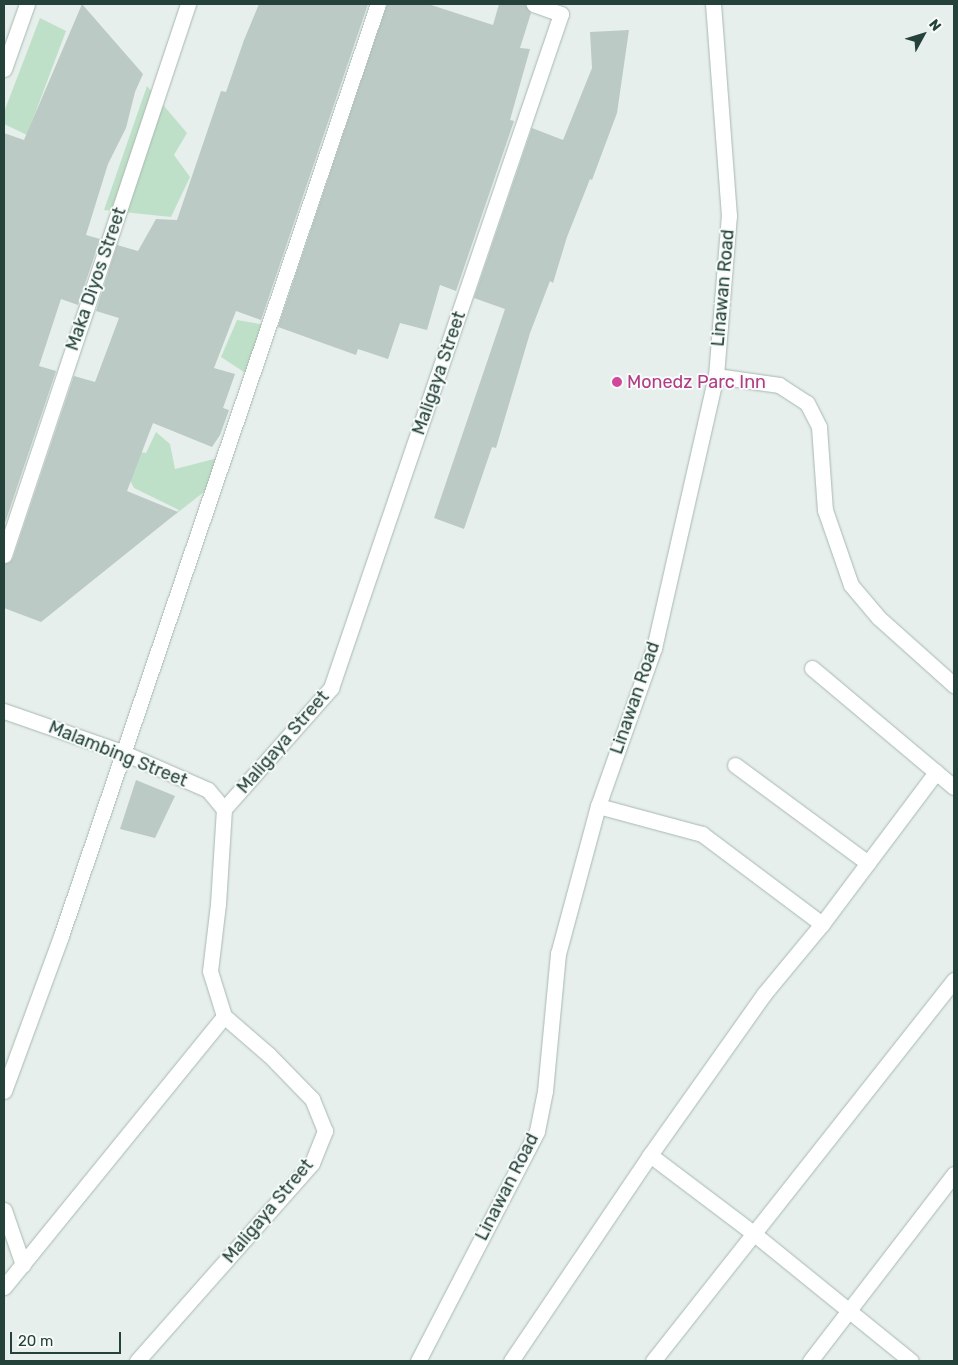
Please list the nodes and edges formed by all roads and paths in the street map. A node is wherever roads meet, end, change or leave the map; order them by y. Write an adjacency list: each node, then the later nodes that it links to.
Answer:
1 (27, 4): 6 (street)
2 (188, 4): 9 (street, Maka Diyos Street)
3 (378, 4): 13 (street)
4 (534, 4): 18 (street, Maligaya Street)
5 (713, 4): 8 (street, Linawan Road)
6 (11, 29): 7 (street)
7 (4, 69)
8 (716, 376): 11 (street); 17 (street, Linawan Road)
9 (4, 555)
10 (812, 668): 15 (street)
11 (954, 685)
12 (4, 710): 13 (street, Malambing Street)
13 (122, 752): 18 (street, Malambing Street); 23 (street)
14 (734, 765): 19 (street)
15 (936, 772): 16 (street); 19 (street)
16 (954, 787)
17 (598, 806): 20 (street); 32 (street, Linawan Road)
18 (224, 809): 22 (street, Maligaya Street)
19 (868, 863): 20 (street)
20 (822, 924): 24 (street)
21 (954, 980): 27 (street)
22 (224, 1016): 28 (street); 31 (street, Maligaya Street)
23 (4, 1091)
24 (650, 1155): 27 (street); 33 (street)
25 (954, 1174): 30 (street)
26 (4, 1210): 28 (street)
27 (753, 1233): 30 (street); 34 (street)
28 (23, 1265): 29 (street)
29 (4, 1287)
30 (848, 1312): 35 (street); 36 (street)
31 (137, 1361)
32 (418, 1361)
33 (511, 1361)
34 (653, 1361)
35 (810, 1361)
36 (911, 1361)

